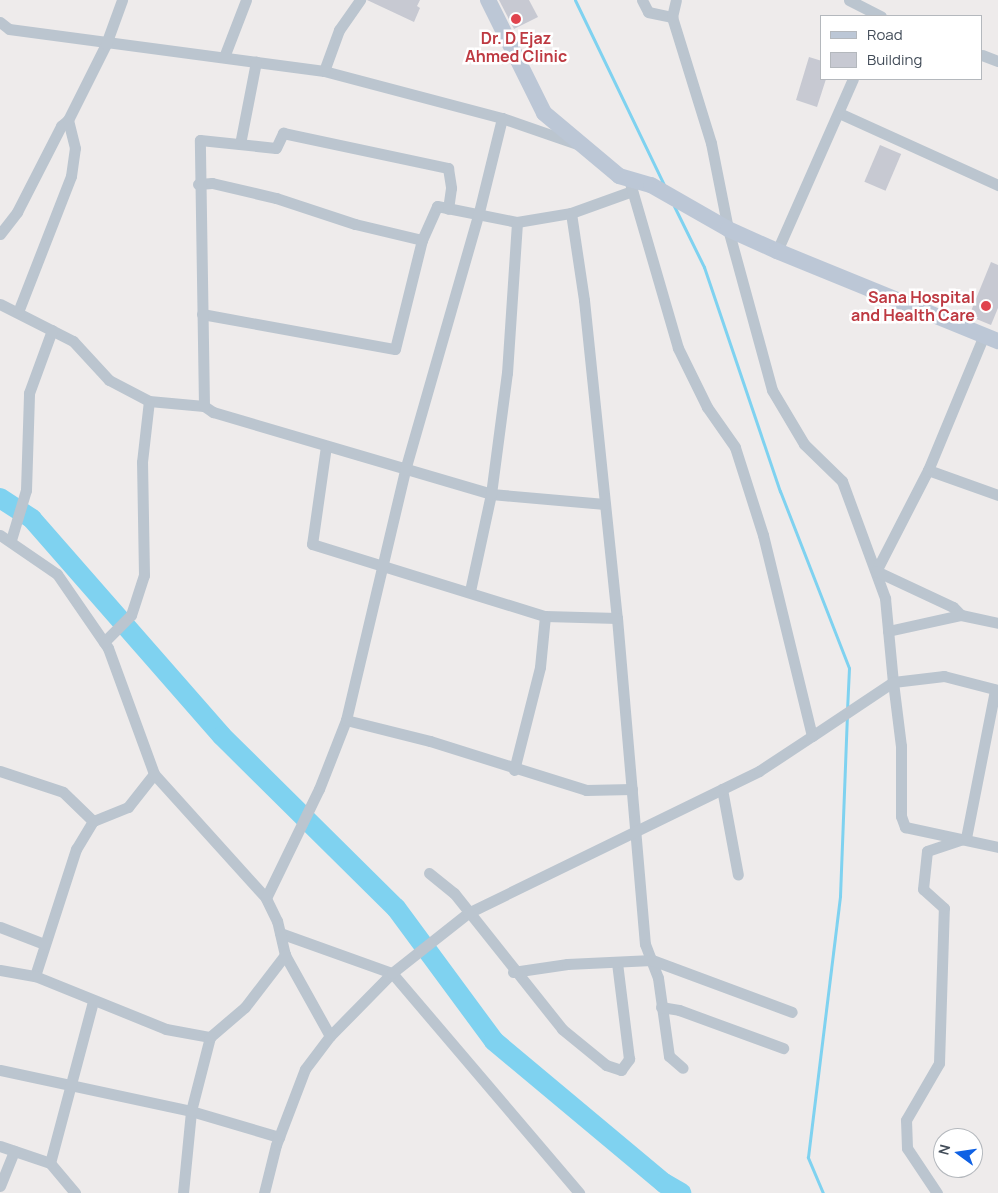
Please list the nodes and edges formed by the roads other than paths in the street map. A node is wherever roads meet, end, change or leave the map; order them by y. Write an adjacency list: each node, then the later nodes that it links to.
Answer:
1 (122, 0): 11 (street)
2 (246, 0): 13 (street)
3 (360, 0): 16 (street)
4 (488, 0): 22 (street)
5 (642, 0): 9 (street)
6 (676, 0): 9 (street)
7 (849, 0): 8 (street)
8 (877, 15)
9 (672, 17): 30 (street)
10 (0, 22): 11 (street)
11 (106, 44): 13 (street); 20 (street)
12 (983, 55): 15 (street)
13 (224, 57): 14 (street)
14 (256, 62): 16 (street); 21 (street)
15 (998, 62)
16 (324, 71): 19 (street)
17 (853, 80): 18 (street)
18 (839, 113): 25 (street); 33 (street)
19 (502, 118): 22 (street); 28 (street)
20 (68, 120): 31 (street); 35 (street)
21 (240, 144): 23 (street); 26 (street)
22 (588, 148): 24 (street)
23 (198, 184): 32 (street); 36 (street)
24 (630, 185): 27 (street); 30 (street); 61 (street)
25 (998, 185)
26 (448, 209): 28 (street); 32 (street)
27 (571, 213): 29 (street); 46 (street)
28 (478, 216): 29 (street); 42 (street)
29 (517, 222): 44 (street)
30 (728, 230): 33 (street); 50 (street)
31 (0, 234)
32 (422, 240): 36 (street)
33 (777, 251): 38 (street)
34 (0, 304): 35 (street)
35 (18, 312): 37 (street)
36 (202, 314): 40 (street)
37 (52, 330): 39 (street); 48 (street)
38 (991, 338): 43 (street)
39 (149, 401): 40 (street); 57 (street)
40 (204, 406): 41 (street)
41 (326, 446): 42 (street); 49 (street)
42 (405, 470): 44 (street); 49 (street)
43 (928, 470): 45 (street); 50 (street)
44 (491, 494): 46 (street); 51 (street)
45 (998, 495)
46 (605, 504): 54 (street)
47 (0, 535): 48 (street)
48 (12, 540): 57 (street)
49 (382, 567): 51 (street); 60 (street)
50 (876, 571): 52 (street); 56 (street)
51 (470, 591): 53 (street)
52 (961, 615): 55 (street); 56 (street)
53 (545, 616): 54 (street); 63 (street)
54 (617, 618): 65 (street)
55 (998, 623)
56 (888, 631): 58 (street)
57 (104, 642): 64 (street)
58 (893, 682): 59 (street); 61 (street); 69 (street)
59 (997, 690): 69 (street)
60 (346, 720): 63 (street); 73 (street)
61 (812, 736): 66 (street)
62 (0, 770): 67 (street)
63 (514, 770): 65 (street)
64 (154, 774): 67 (street); 73 (street)
65 (632, 789): 68 (street)
66 (722, 789): 68 (street); 72 (street)
67 (93, 821): 77 (street)
68 (634, 833): 74 (street); 79 (street)
69 (966, 838): 70 (street); 104 (street)
70 (998, 847)
71 (430, 874): 74 (street)
72 (738, 875)
73 (266, 898): 76 (street)
74 (468, 913): 82 (street); 83 (street)
75 (0, 927): 77 (street)
76 (280, 933): 78 (street); 83 (street)
77 (44, 944): 84 (street)
78 (285, 955): 88 (street); 89 (street)
79 (652, 960): 80 (street); 86 (street); 87 (street)
80 (617, 963): 82 (street); 82 (street)
81 (0, 970): 84 (street)
82 (513, 972)
83 (392, 973): 88 (street); 103 (street)
84 (35, 976): 85 (street)
85 (92, 1001): 89 (street); 93 (street)
86 (661, 1007): 90 (street); 91 (street)
87 (792, 1012)
88 (330, 1036): 95 (street)
89 (210, 1037): 94 (street)
90 (783, 1048)
91 (683, 1068)
92 (0, 1070): 93 (street)
93 (71, 1084): 94 (street); 98 (street)
94 (191, 1111): 95 (street); 101 (street)
95 (280, 1137): 102 (street)
96 (0, 1146): 97 (street)
97 (14, 1151): 98 (street); 99 (street)
98 (50, 1163): 100 (street)
99 (0, 1186)
100 (75, 1193)
101 (183, 1193)
102 (264, 1193)
103 (579, 1193)
104 (937, 1193)

